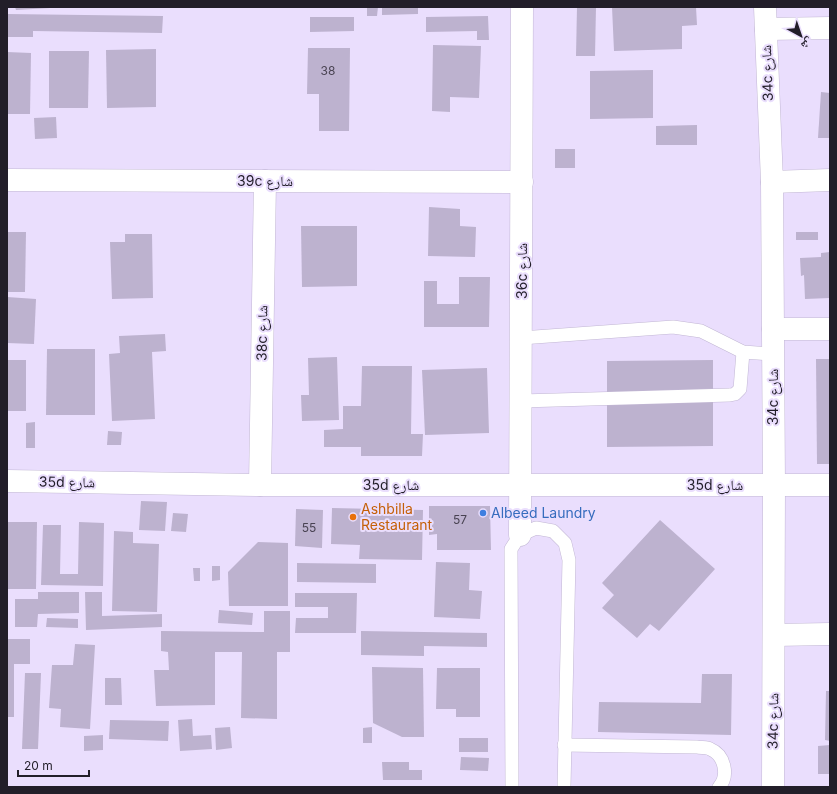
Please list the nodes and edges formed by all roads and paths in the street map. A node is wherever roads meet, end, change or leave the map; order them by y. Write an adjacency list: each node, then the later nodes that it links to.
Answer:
1 (522, 7): 8 (street, 36c شارع)
2 (765, 7): 4 (street, 34c شارع)
3 (830, 28): 4 (street)
4 (766, 29): 9 (street, 34c شارع)
5 (7, 180): 7 (street, 39c شارع)
6 (830, 180): 9 (street)
7 (265, 181): 8 (street, 39c شارع); 17 (street, 38c شارع)
8 (522, 182): 12 (street, 36c شارع)
9 (772, 182): 10 (street, 34c شارع)
10 (773, 329): 11 (street); 14 (street, 34c شارع)
11 (830, 329)
12 (521, 338): 13 (lane); 15 (street, 36c شارع)
13 (743, 352): 14 (lane); 15 (lane)
14 (773, 354): 19 (street, 34c شارع)
15 (521, 401): 18 (street, 36c شارع)
16 (7, 481): 17 (street, 35d شارع)
17 (260, 485): 18 (street, 35d شارع)
18 (520, 485): 19 (street, 35d شارع); 21 (street, 36c شارع)
19 (774, 485): 20 (street, 35d شارع); 23 (street, 34c شارع)
20 (830, 485)
21 (520, 535): 24 (lane); 25 (lane)
22 (830, 634): 23 (street)
23 (774, 635): 28 (street, 34c شارع)
24 (564, 744): 26 (lane); 27 (lane)
25 (512, 787)
26 (564, 787)
27 (719, 787)
28 (773, 787)

